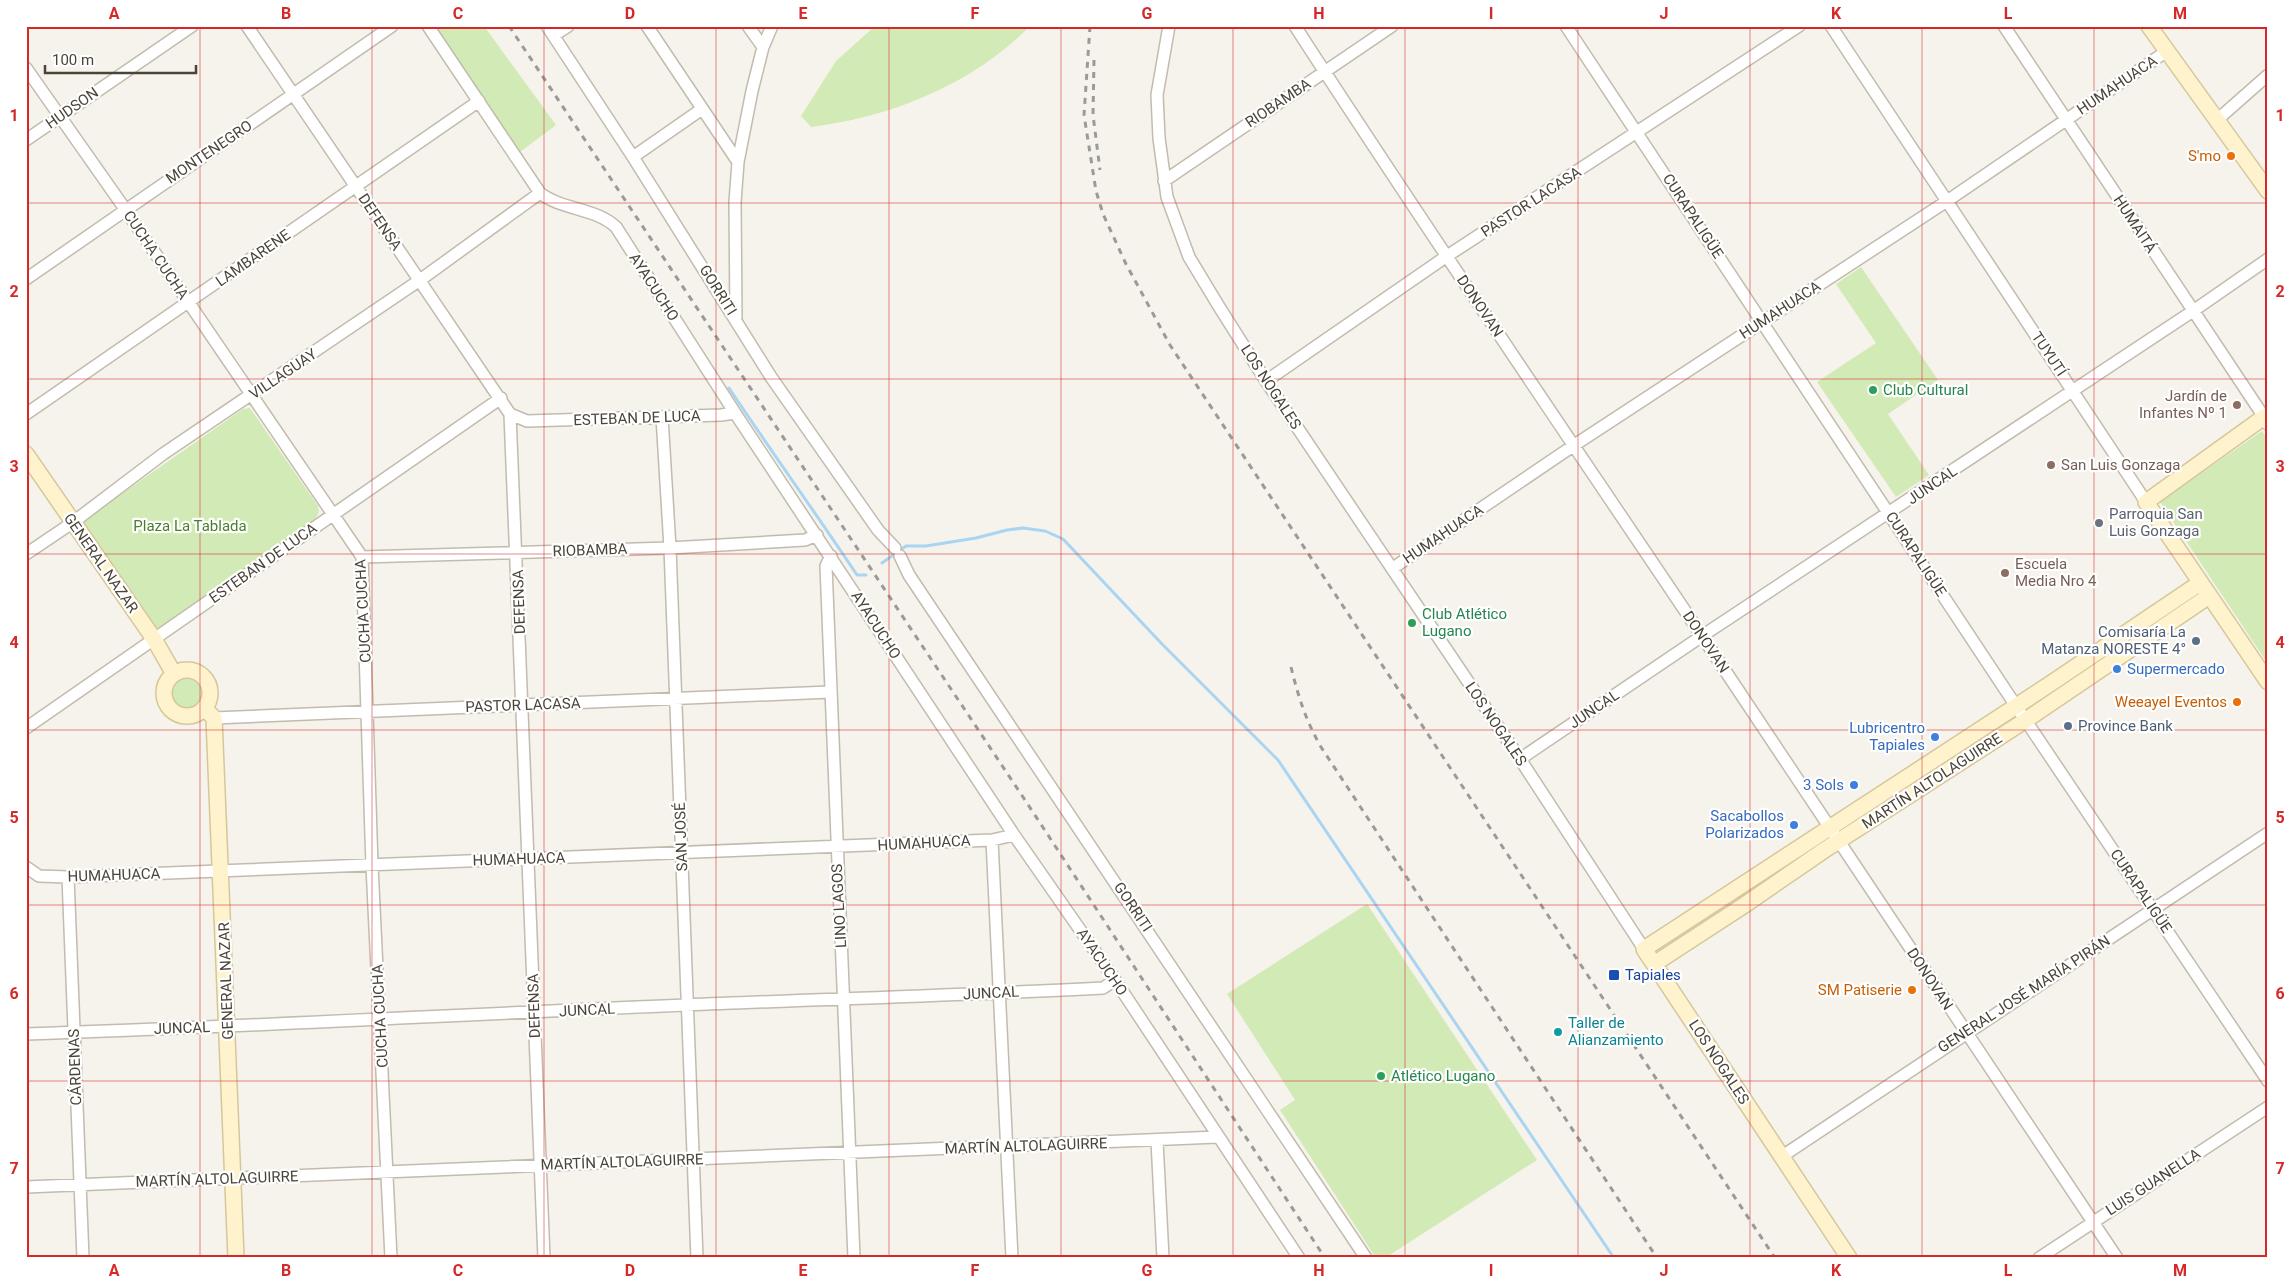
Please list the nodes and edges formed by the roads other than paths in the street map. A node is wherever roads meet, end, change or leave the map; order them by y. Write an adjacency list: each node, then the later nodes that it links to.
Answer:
1 (192, 26): 26 (street, HUDSON)
2 (247, 26): 23 (street, DEFENSA)
3 (392, 26): 23 (street, MONTENEGRO)
4 (428, 26): 24 (street, AYACUCHO)
5 (568, 26): 17 (street)
6 (647, 26): 25 (street)
7 (748, 26): 18 (street)
8 (772, 26): 18 (street)
9 (1169, 26): 33 (street)
10 (1294, 26): 21 (street, DONOVAN)
11 (1392, 26): 21 (street, RIOBAMBA)
12 (1566, 26): 29 (street, CURAPALIGÜE)
13 (1798, 26): 29 (street, PASTOR LACASA)
14 (1831, 26): 37 (street, TUYUTÍ)
15 (2004, 26): 27 (street, HUMAITÁ)
16 (2149, 26): 19 (street)
17 (551, 31): 31 (street, GORRITI)
18 (763, 47): 32 (street)
19 (2166, 51): 27 (street, HUMAHUACA); 28 (street)
20 (26, 68): 26 (street, CUCHA CUCHA)
21 (1324, 71): 33 (street, RIOBAMBA); 39 (street, DONOVAN)
22 (2268, 75): 28 (street)
23 (293, 94): 34 (street, DEFENSA); 38 (street, MONTENEGRO)
24 (479, 101): 34 (street, LAMBARENE); 36 (street, AYACUCHO)
25 (702, 109): 31 (street); 32 (street)
26 (60, 116): 30 (street, HUDSON); 38 (street, CUCHA CUCHA)
27 (2067, 119): 37 (street, HUMAHUACA); 44 (street, HUMAITÁ)
28 (2217, 120): 35 (street)
29 (1638, 132): 39 (street, PASTOR LACASA); 46 (street, CURAPALIGÜE)
30 (26, 140)
31 (633, 157): 45 (street, GORRITI)
32 (738, 162): 45 (street)
33 (1164, 180): 47 (street, LOS NOGALES)
34 (356, 186): 42 (street, DEFENSA); 43 (street, LAMBARENE)
35 (2268, 191)
36 (540, 193): 42 (street, VILLAGUAY); 51 (street, AYACUCHO)
37 (1947, 201): 46 (street, HUMAHUACA); 48 (street, TUYUTÍ)
38 (125, 209): 41 (street, MONTENEGRO); 43 (street, CUCHA CUCHA)
39 (1448, 256): 47 (street, PASTOR LACASA); 56 (street, DONOVAN)
40 (2268, 259): 44 (street, JUNCAL)
41 (26, 279)
42 (420, 280): 49 (street, VILLAGUAY); 50 (street, DEFENSA)
43 (188, 303): 49 (street, CUCHA CUCHA); 52 (street, LAMBARENE)
44 (2193, 312): 48 (street, JUNCAL); 55 (street, HUMAITÁ)
45 (736, 318): 131 (street, GORRITI)
46 (1762, 321): 56 (street, HUMAHUACA); 59 (street, CURAPALIGÜE)
47 (1266, 381): 68 (street, LOS NOGALES)
48 (2073, 390): 58 (street, TUYUTÍ); 59 (street, JUNCAL)
49 (253, 395): 60 (street, CUCHA CUCHA); 61 (street, VILLAGUAY)
50 (501, 398): 53 (street, DEFENSA); 60 (street, ESTEBAN DE LUCA)
51 (735, 413): 54 (street, ESTEBAN DE LUCA); 62 (street, AYACUCHO)
52 (26, 414)
53 (510, 414): 54 (street, ESTEBAN DE LUCA); 64 (street, DEFENSA)
54 (662, 417): 63 (street, SAN JOSÉ)
55 (2266, 419): 58 (street)
56 (1573, 446): 68 (street, HUMAHUACA); 71 (street, DONOVAN)
57 (26, 454): 61 (street, GENERAL NAZAR)
58 (2146, 502): 69 (street, TUYUTÍ)
59 (1889, 513): 71 (street, JUNCAL); 78 (street, CURAPALIGÜE)
60 (333, 514): 67 (street, CUCHA CUCHA); 72 (street, ESTEBAN DE LUCA)
61 (72, 523): 65 (street, VILLAGUAY); 72 (street, GENERAL NAZAR)
62 (817, 535): 63 (street, RIOBAMBA); 66 (street, AYACUCHO)
63 (670, 548): 64 (street, RIOBAMBA); 76 (street, SAN JOSÉ)
64 (517, 552): 67 (street, RIOBAMBA); 77 (street, DEFENSA)
65 (26, 554)
66 (830, 556): 75 (street, LINO LAGOS); 86 (street, AYACUCHO)
67 (362, 557): 79 (street, CUCHA CUCHA)
68 (1392, 568): 83 (street, LOS NOGALES)
69 (2200, 583): 70 (street, TUYUTÍ); 78 (street, MARTÍN ALTOLAGUIRRE)
70 (2209, 596): 74 (street, TUYUTÍ); 81 (street, MARTÍN ALTOLAGUIRRE)
71 (1702, 636): 83 (street, JUNCAL); 85 (street, DONOVAN)
72 (154, 639): 73 (street, GENERAL NAZAR); 82 (street, ESTEBAN DE LUCA)
73 (174, 674): 80 (street); 80 (street)
74 (2268, 682)
75 (830, 692): 76 (street, PASTOR LACASA); 88 (street, LINO LAGOS)
76 (676, 700): 77 (street, PASTOR LACASA); 89 (street, SAN JOSÉ)
77 (523, 705): 79 (street, PASTOR LACASA); 90 (street, DEFENSA)
78 (2016, 706): 81 (street, CURAPALIGÜE); 85 (street, MARTÍN ALTOLAGUIRRE)
79 (367, 711): 80 (street, PASTOR LACASA); 91 (street, CUCHA CUCHA)
80 (209, 713): 93 (street, GENERAL NAZAR)
81 (2026, 720): 85 (street, MARTÍN ALTOLAGUIRRE); 95 (street, CURAPALIGÜE)
82 (26, 728)
83 (1520, 759): 96 (street, LOS NOGALES)
84 (2268, 833): 95 (street, GENERAL JOSÉ MARÍA PIRÁN)
85 (1834, 834): 96 (street, MARTÍN ALTOLAGUIRRE); 97 (street, MARTÍN ALTOLAGUIRRE); 106 (street, DONOVAN)
86 (1014, 835): 87 (street, HUMAHUACA); 98 (street, AYACUCHO)
87 (992, 840): 88 (street, HUMAHUACA); 99 (street)
88 (837, 847): 89 (street, HUMAHUACA); 100 (street, LINO LAGOS)
89 (682, 853): 90 (street, HUMAHUACA); 101 (street, SAN JOSÉ)
90 (528, 859): 91 (street, HUMAHUACA); 102 (street, DEFENSA)
91 (372, 866): 93 (street, HUMAHUACA); 103 (street, CUCHA CUCHA)
92 (26, 867): 94 (street, HUMAHUACA)
93 (222, 871): 94 (street, HUMAHUACA); 104 (street, GENERAL NAZAR)
94 (68, 877): 105 (street, CÁRDENAS)
95 (2153, 909): 106 (street, GENERAL JOSÉ MARÍA PIRÁN); 108 (street, CURAPALIGÜE)
96 (1644, 949): 97 (street, LOS NOGALES)
97 (1654, 964): 114 (street, LOS NOGALES)
98 (1115, 980): 99 (street, JUNCAL); 110 (street, AYACUCHO)
99 (999, 993): 100 (street, JUNCAL); 112 (street)
100 (844, 1000): 101 (street, JUNCAL); 113 (street, LINO LAGOS)
101 (687, 1005): 102 (street, JUNCAL); 115 (street, SAN JOSÉ)
102 (534, 1012): 103 (street, JUNCAL); 116 (street, DEFENSA)
103 (380, 1019): 104 (street, JUNCAL); 117 (street, CUCHA CUCHA)
104 (228, 1027): 105 (street, JUNCAL); 118 (street, GENERAL NAZAR)
105 (74, 1032): 107 (street, JUNCAL); 119 (street, CÁRDENAS)
106 (1965, 1033): 114 (street, GENERAL JOSÉ MARÍA PIRÁN); 121 (street, DONOVAN)
107 (26, 1034)
108 (2268, 1082)
109 (2268, 1107): 121 (street, LUIS GUANELLA)
110 (1217, 1136): 111 (street, MARTÍN ALTOLAGUIRRE); 130 (street, AYACUCHO)
111 (1157, 1141): 112 (street, MARTÍN ALTOLAGUIRRE); 129 (street)
112 (1007, 1147): 113 (street, MARTÍN ALTOLAGUIRRE); 128 (street)
113 (850, 1153): 115 (street, MARTÍN ALTOLAGUIRRE); 127 (street, LINO LAGOS)
114 (1781, 1157): 132 (street, LOS NOGALES)
115 (692, 1160): 116 (street, MARTÍN ALTOLAGUIRRE); 126 (street, SAN JOSÉ)
116 (541, 1165): 117 (street, MARTÍN ALTOLAGUIRRE); 125 (street, DEFENSA)
117 (388, 1172): 118 (street, MARTÍN ALTOLAGUIRRE); 124 (street, CUCHA CUCHA)
118 (233, 1179): 119 (street, MARTÍN ALTOLAGUIRRE); 123 (street, GENERAL NAZAR)
119 (80, 1185): 120 (street, MARTÍN ALTOLAGUIRRE); 122 (street, CÁRDENAS)
120 (26, 1187)
121 (2093, 1222): 133 (street, LUIS GUANELLA); 134 (street, DONOVAN)
122 (83, 1258)
123 (236, 1258)
124 (391, 1258)
125 (544, 1258)
126 (697, 1258)
127 (854, 1258)
128 (1012, 1258)
129 (1163, 1258)
130 (1299, 1258)
131 (1366, 1258)
132 (1849, 1258)
133 (2039, 1258)
134 (2117, 1258)

